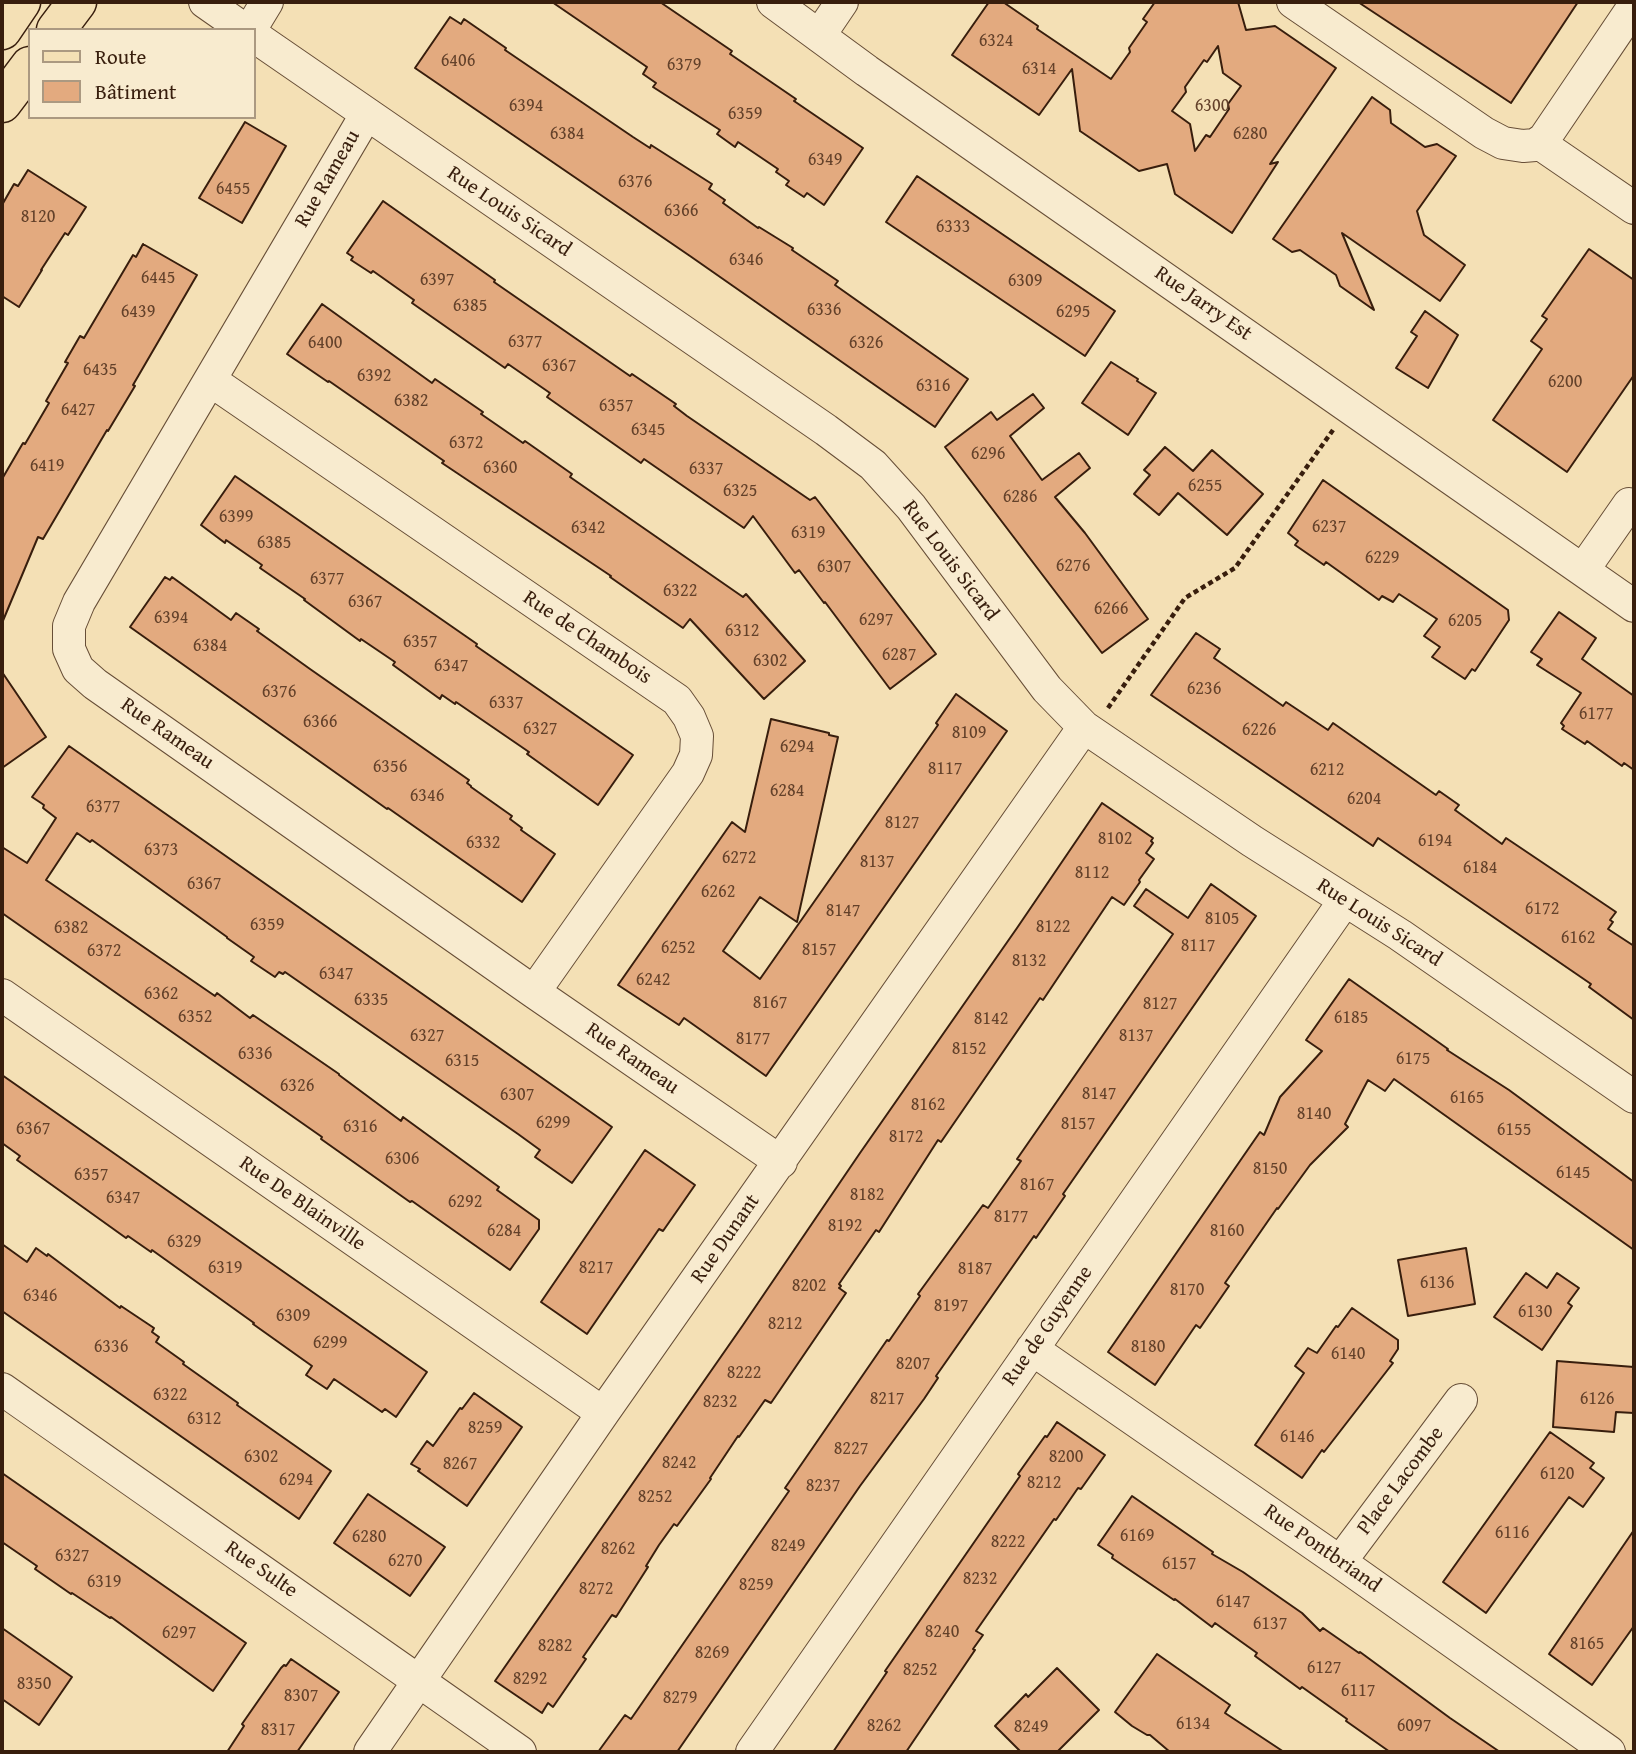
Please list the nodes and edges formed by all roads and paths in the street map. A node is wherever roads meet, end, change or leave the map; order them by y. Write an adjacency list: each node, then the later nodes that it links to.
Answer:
1 (21, 2): 12 (main road)
2 (77, 2): 9 (main road)
3 (205, 2): 10 (street)
4 (267, 2): 11 (street)
5 (773, 2): 13 (street, Rue Jarry Est)
6 (842, 2): 13 (street)
7 (1293, 2): 18 (street)
8 (1634, 6): 18 (street)
9 (58, 28)
10 (242, 28)
11 (251, 28)
12 (2, 30)
13 (819, 36): 21 (street, Rue Jarry Est)
14 (256, 37): 17 (street, Rue Louis Sicard)
15 (28, 69): 16 (main road)
16 (2, 103)
17 (366, 115): 20 (street, Rue Rameau); 25 (street, Rue Louis Sicard)
18 (1539, 143): 19 (street)
19 (1634, 208)
20 (211, 380): 27 (street, Rue Rameau); 27 (street, Rue de Chambois)
21 (1350, 406): 23 (street, Rue Jarry Est); 25 (path)
22 (1634, 508): 23 (street)
23 (1583, 570): 24 (street, Rue Jarry Est)
24 (1634, 606)
25 (1088, 729): 26 (street, Rue Louis Sicard); 30 (street, Rue Dunant)
26 (1345, 900): 29 (street, Rue Louis Sicard); 31 (street, Rue de Guyenne)
27 (534, 992): 30 (street, Rue Rameau)
28 (2, 995): 34 (street, Rue De Blainville)
29 (1634, 1097)
30 (780, 1162): 34 (street, Rue Dunant)
31 (1032, 1349): 35 (street, Rue Pontbriand); 39 (street, Rue de Guyenne)
32 (2, 1389): 36 (street, Rue Sulte)
33 (1461, 1400): 35 (street, Place Lacombe)
34 (603, 1413): 36 (street, Rue Dunant)
35 (1340, 1562): 40 (street, Rue Pontbriand)
36 (419, 1681): 37 (street, Rue Dunant); 38 (street, Rue Sulte)
37 (370, 1752)
38 (520, 1752)
39 (752, 1752)
40 (1609, 1752)

